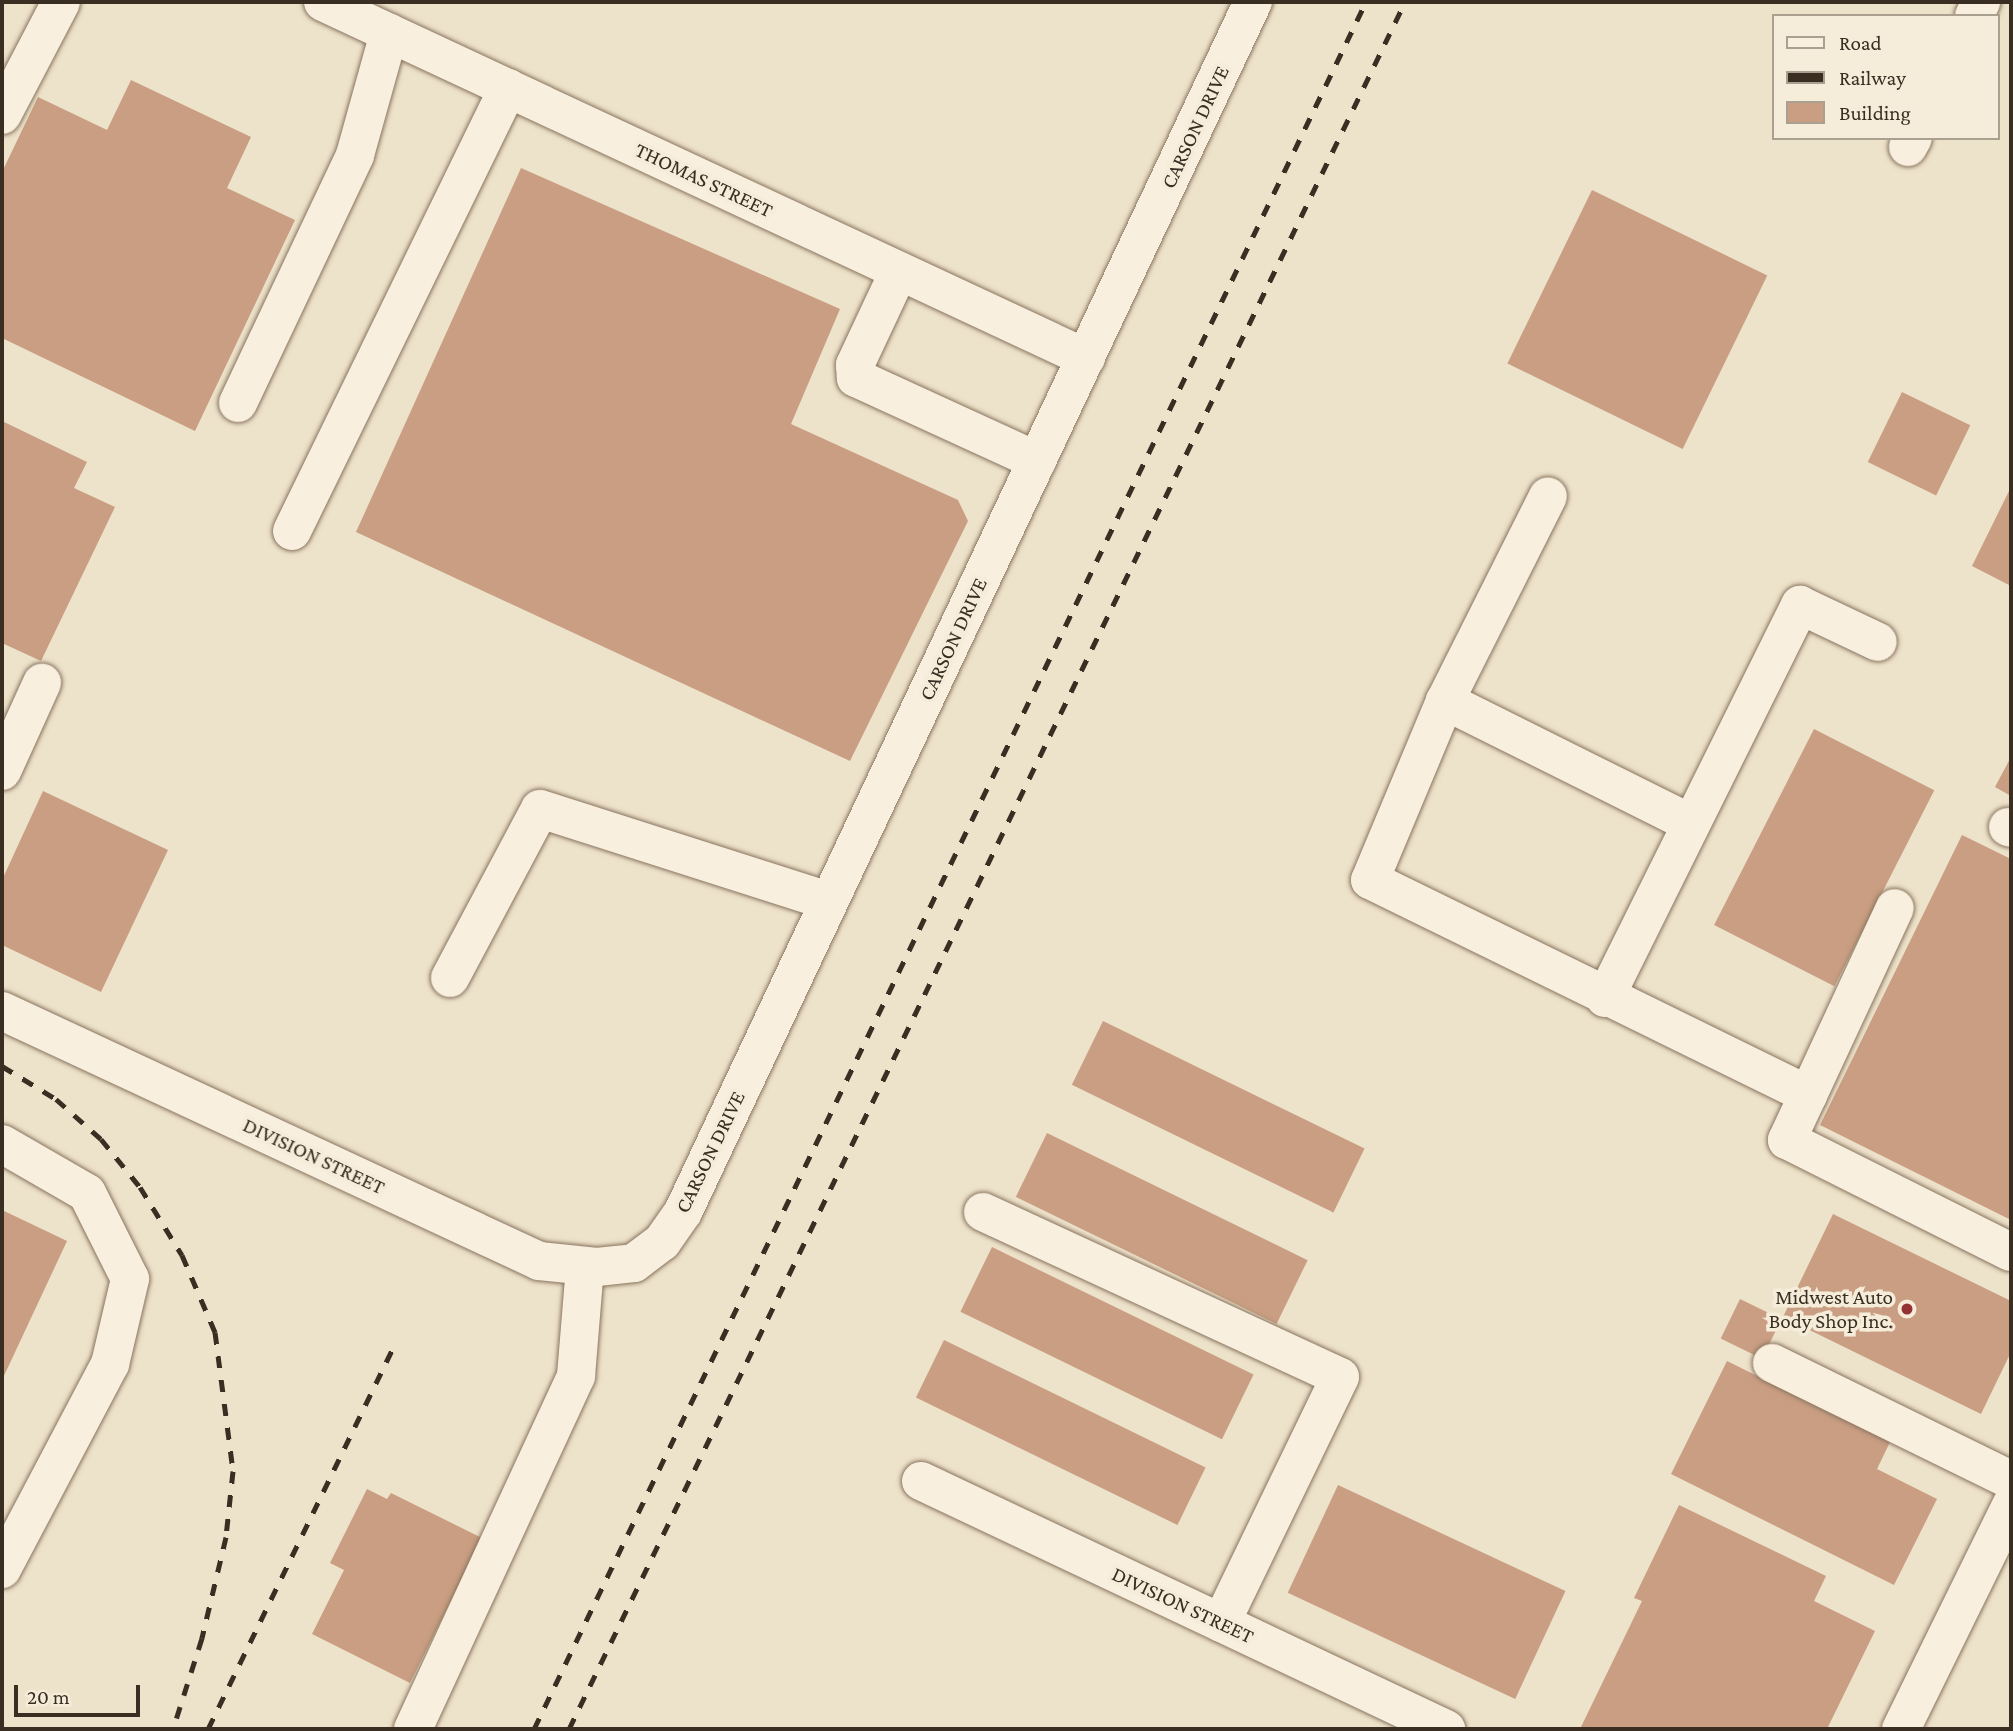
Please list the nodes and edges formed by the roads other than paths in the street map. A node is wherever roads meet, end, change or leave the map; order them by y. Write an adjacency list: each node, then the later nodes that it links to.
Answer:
1 (61, 2): 6 (street)
2 (323, 2): 4 (street, THOMAS STREET)
3 (1254, 2): 8 (street, CARSON DRIVE)
4 (389, 33): 5 (street, THOMAS STREET); 9 (street)
5 (509, 88): 7 (street, THOMAS STREET); 12 (street)
6 (2, 115)
7 (899, 271): 8 (street, THOMAS STREET); 10 (street)
8 (1086, 358): 10 (street, CARSON DRIVE)
9 (238, 403)
10 (1037, 461): 18 (street, CARSON DRIVE)
11 (1548, 496): 15 (street)
12 (292, 531)
13 (1878, 642): 17 (street)
14 (42, 683): 16 (street)
15 (1445, 701): 17 (street); 21 (street)
16 (2, 771)
17 (1690, 823): 21 (street)
18 (830, 901): 20 (street); 27 (street, CARSON DRIVE)
19 (1895, 908): 23 (street)
20 (450, 978)
21 (1605, 998): 23 (street)
22 (2, 1011): 28 (street, DIVISION STREET)
23 (1808, 1095): 26 (street)
24 (2, 1144): 33 (street)
25 (983, 1212): 34 (street)
26 (2011, 1252)
27 (634, 1264): 28 (street, DIVISION STREET)
28 (585, 1266): 35 (street)
29 (1772, 1363): 30 (street)
30 (2011, 1480)
31 (921, 1481): 34 (street, DIVISION STREET)
32 (2011, 1505): 37 (street)
33 (2, 1569)
34 (1221, 1623): 36 (street, DIVISION STREET)
35 (413, 1729)
36 (1446, 1729)
37 (1901, 1729)

